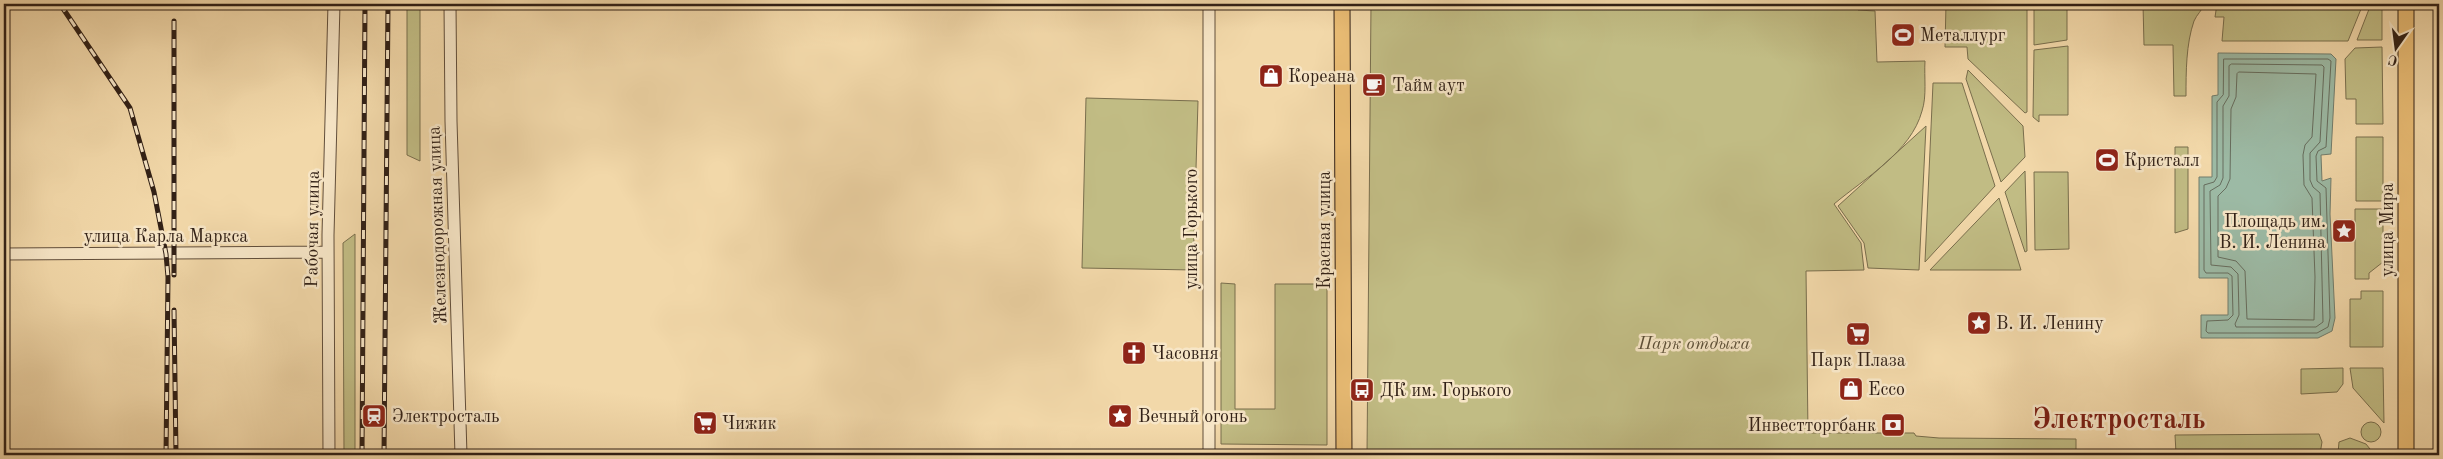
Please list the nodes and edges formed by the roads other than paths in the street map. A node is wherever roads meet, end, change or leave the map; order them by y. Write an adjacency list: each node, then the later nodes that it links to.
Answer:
1 (334, 4): 6 (street, Рабочая улица)
2 (450, 4): 8 (street, Железнодорожная улица)
3 (1209, 4): 10 (street, улица Горького)
4 (1342, 4): 11 (main road, Красная улица)
5 (2406, 4): 12 (main road, улица Мира)
6 (328, 252): 7 (street, улица Карла Маркса); 9 (street, Рабочая улица)
7 (4, 254)
8 (461, 450)
9 (329, 455)
10 (1209, 455)
11 (1344, 455)
12 (2406, 455)

